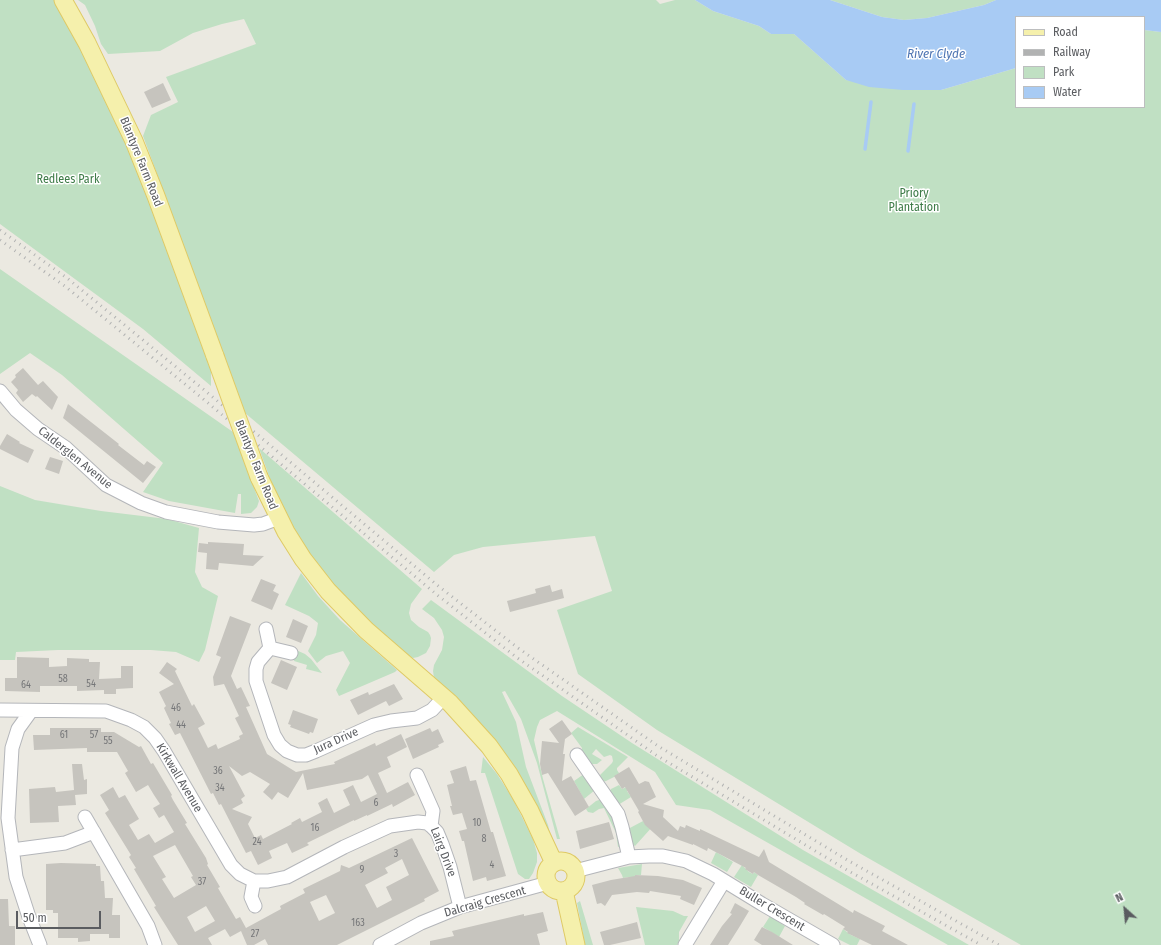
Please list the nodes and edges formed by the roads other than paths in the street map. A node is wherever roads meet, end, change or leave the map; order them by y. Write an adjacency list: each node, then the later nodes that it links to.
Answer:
1 (63, 0): 3 (main road, Blantyre Farm Road, bridge)
2 (0, 391): 3 (street, Calderglen Avenue)
3 (279, 518): 7 (main road, Blantyre Farm Road)
4 (266, 629): 5 (street)
5 (270, 648): 6 (street); 7 (street, Jura Drive)
6 (291, 653)
7 (444, 697): 17 (main road, Blantyre Farm Road)
8 (0, 710): 9 (street, Kirkwall Avenue)
9 (31, 711): 15 (street); 19 (street, Kirkwall Avenue)
10 (577, 755): 16 (street)
11 (418, 775): 13 (street, Lairg Drive)
12 (85, 817): 14 (street)
13 (431, 826): 19 (street); 24 (street, Lairg Drive)
14 (94, 832): 15 (street); 27 (street)
15 (12, 850): 26 (street)
16 (629, 857): 18 (street, Buller Crescent); 20 (street, Buller Crescent)
17 (554, 863): 18 (main road); 21 (main road)
18 (575, 871): 22 (main road)
19 (254, 881): 23 (street)
20 (724, 881): 25 (street, Buller Crescent); 30 (street)
21 (548, 883): 22 (main road); 24 (street, Dalcraig Crescent)
22 (564, 891): 29 (main road)
23 (255, 906)
24 (460, 907): 28 (street, Dalcraig Crescent)
25 (818, 941): 31 (street, Buller Crescent)
26 (40, 945)
27 (155, 945)
28 (381, 945)
29 (576, 945)
30 (685, 945)
31 (834, 945)

